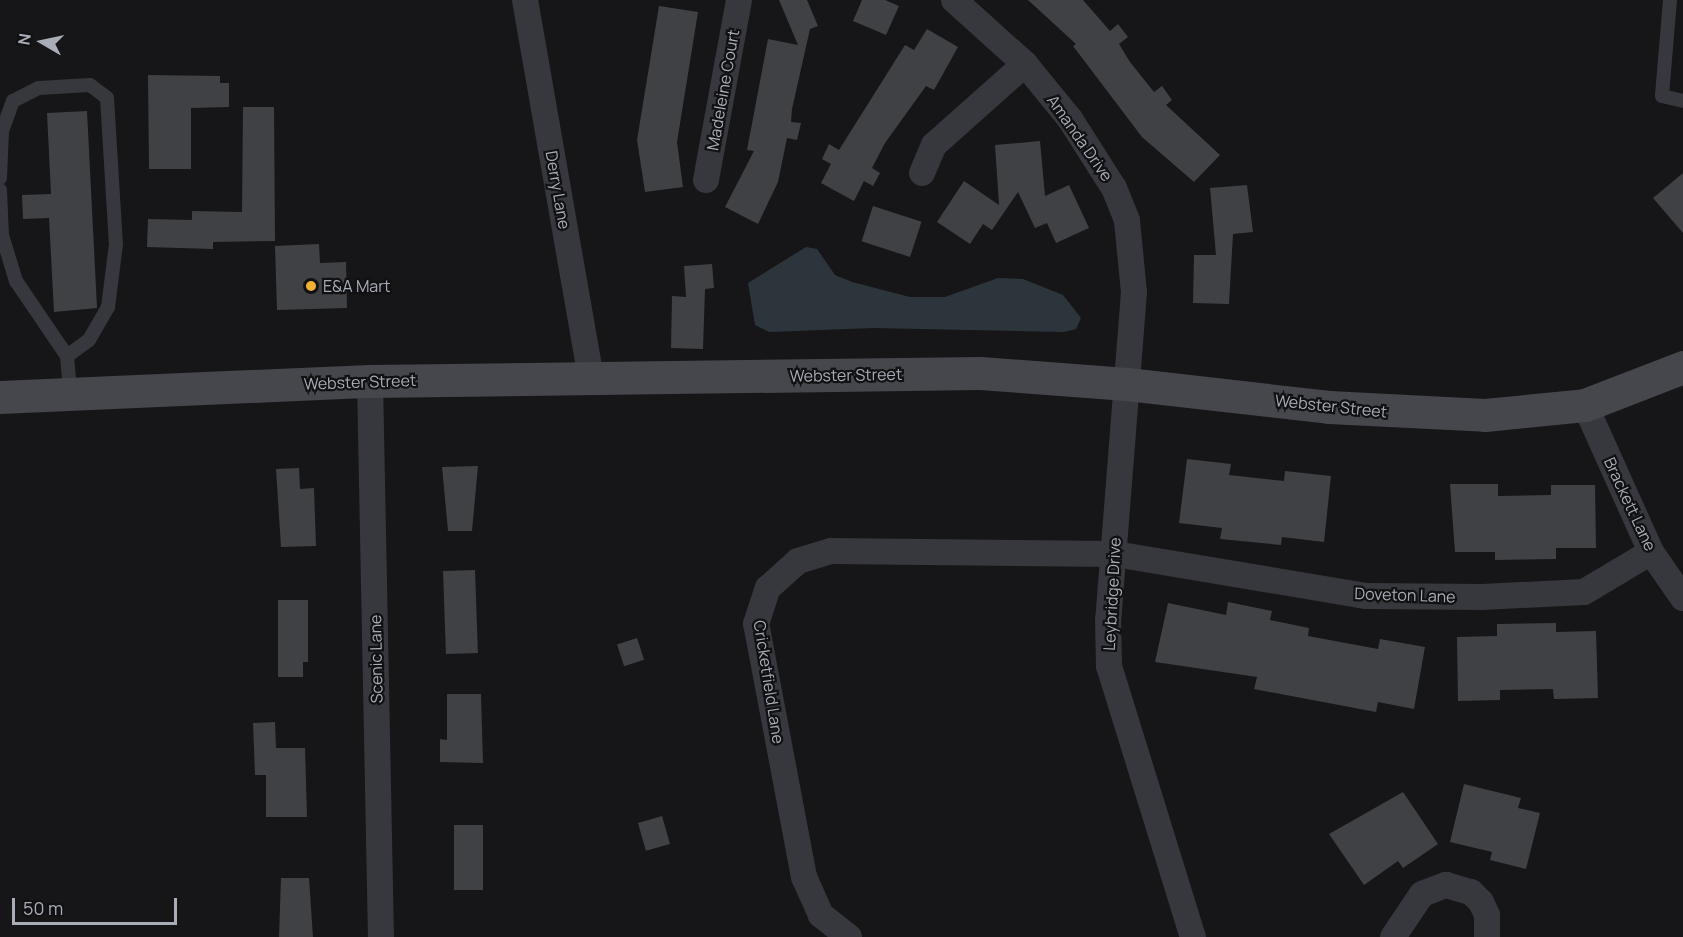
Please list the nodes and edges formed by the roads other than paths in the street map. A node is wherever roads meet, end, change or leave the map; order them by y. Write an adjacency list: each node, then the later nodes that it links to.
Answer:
1 (525, 0): 13 (street, Derry Lane)
2 (739, 0): 9 (street, Madeleine Court)
3 (954, 0): 5 (street, Amanda Drive)
4 (1674, 6): 6 (lane)
5 (1025, 64): 7 (street); 15 (street, Amanda Drive)
6 (1683, 101)
7 (922, 173)
8 (0, 178): 11 (lane)
9 (706, 180)
10 (0, 190): 11 (lane)
11 (68, 356): 16 (lane)
12 (1683, 367): 18 (main road, Webster Street)
13 (591, 380): 14 (main road, Webster Street); 15 (main road, Webster Street)
14 (370, 381): 16 (main road, Webster Street); 22 (street, Scenic Lane)
15 (1127, 384): 18 (main road, Webster Street); 20 (street, Leybridge Drive)
16 (70, 394): 17 (main road, Webster Street)
17 (0, 397)
18 (1585, 405): 19 (street, Brackett Lane)
19 (1651, 552): 20 (street, Doveton Lane); 21 (street, Brackett Lane)
20 (1115, 554): 23 (street, Cricketfield Lane); 24 (street, Leybridge Drive)
21 (1683, 598)
22 (381, 937)
23 (849, 937)
24 (1193, 937)
25 (1393, 937): 26 (street)
26 (1487, 937)

